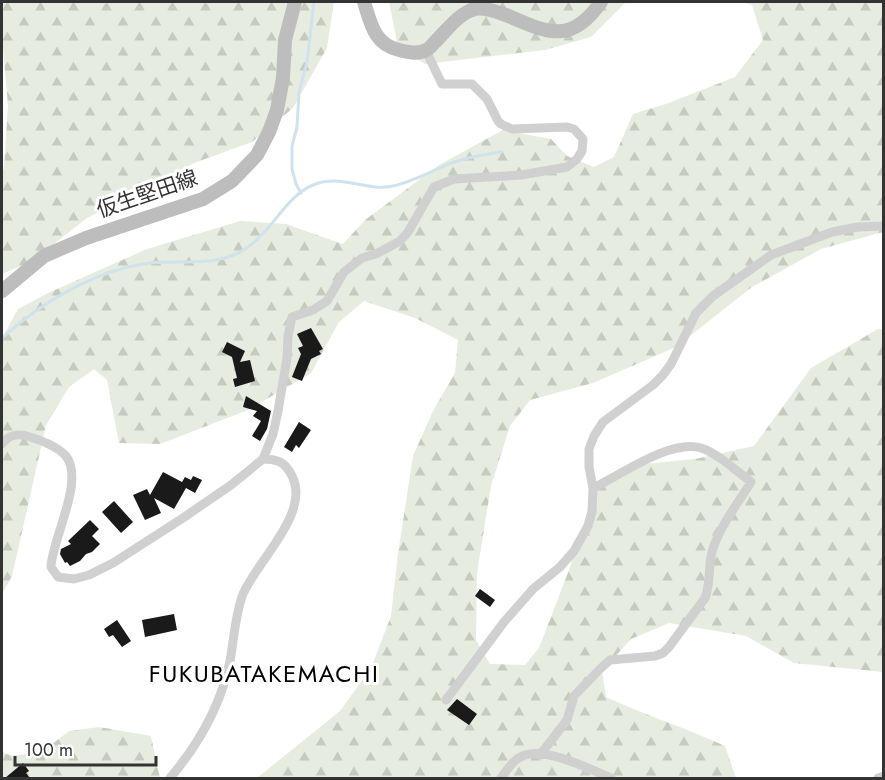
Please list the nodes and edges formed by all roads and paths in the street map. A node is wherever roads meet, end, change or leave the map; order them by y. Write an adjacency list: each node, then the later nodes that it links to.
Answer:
1 (295, 2): 6 (main road, 仮生堅田線)
2 (364, 2): 4 (main road)
3 (601, 2): 4 (main road)
4 (426, 51): 8 (street)
5 (884, 226): 9 (street)
6 (2, 291)
7 (2, 444): 8 (street)
8 (263, 459): 13 (street)
9 (593, 488): 10 (street); 11 (street)
10 (446, 700)
11 (540, 755): 14 (street); 15 (street)
12 (884, 776): 16 (street)
13 (170, 778)
14 (501, 778)
15 (611, 778)
16 (878, 778)

